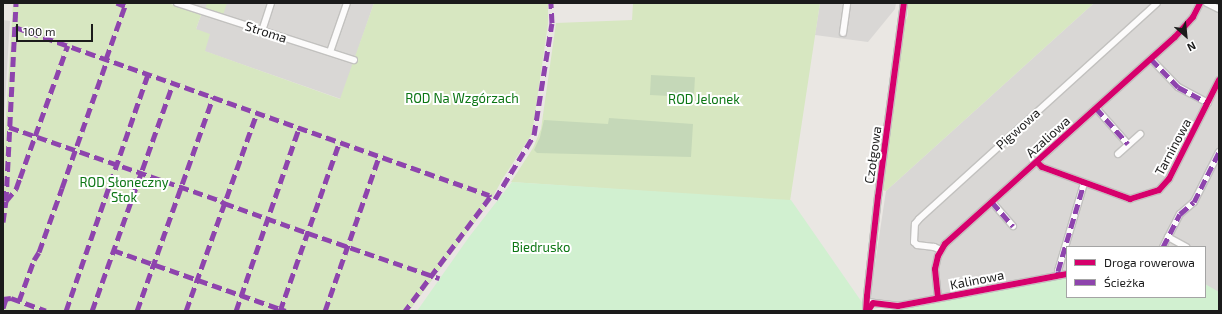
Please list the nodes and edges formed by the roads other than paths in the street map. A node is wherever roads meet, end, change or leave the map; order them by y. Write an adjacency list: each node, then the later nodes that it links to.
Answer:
1 (177, 3): 10 (street, Stroma)
2 (271, 3): 10 (street)
3 (347, 3): 12 (street)
4 (847, 3): 11 (street)
5 (904, 3): 33 (street, Czołgowa)
6 (1157, 3): 29 (street, Pigwowa)
7 (1200, 3): 13 (street, Azaliowa)
8 (1207, 3): 9 (street)
9 (1219, 9)
10 (262, 31): 12 (street, Stroma)
11 (843, 33)
12 (330, 52): 14 (street, Stroma)
13 (1151, 59): 16 (street); 17 (street, Azaliowa)
14 (354, 60)
15 (1219, 80): 16 (street, Tarninowa)
16 (1208, 103): 23 (street, Tarninowa)
17 (1096, 108): 19 (street); 22 (street, Azaliowa)
18 (1140, 134): 19 (street)
19 (1128, 144): 21 (street)
20 (1219, 152): 26 (street)
21 (1118, 154)
22 (1037, 162): 23 (street, Tarninowa); 24 (street, Azaliowa)
23 (1084, 183): 31 (street)
24 (992, 202): 25 (street); 29 (street, Azaliowa)
25 (1013, 226)
26 (1168, 237): 27 (street); 28 (street)
27 (1164, 246)
28 (1184, 246)
29 (941, 250): 32 (street, Azaliowa)
30 (1066, 274): 31 (street, Kalinowa)
31 (1058, 276): 32 (street, Kalinowa)
32 (938, 298): 33 (street, Kalinowa)
33 (866, 302): 34 (street, Czołgowa)
34 (866, 311)

